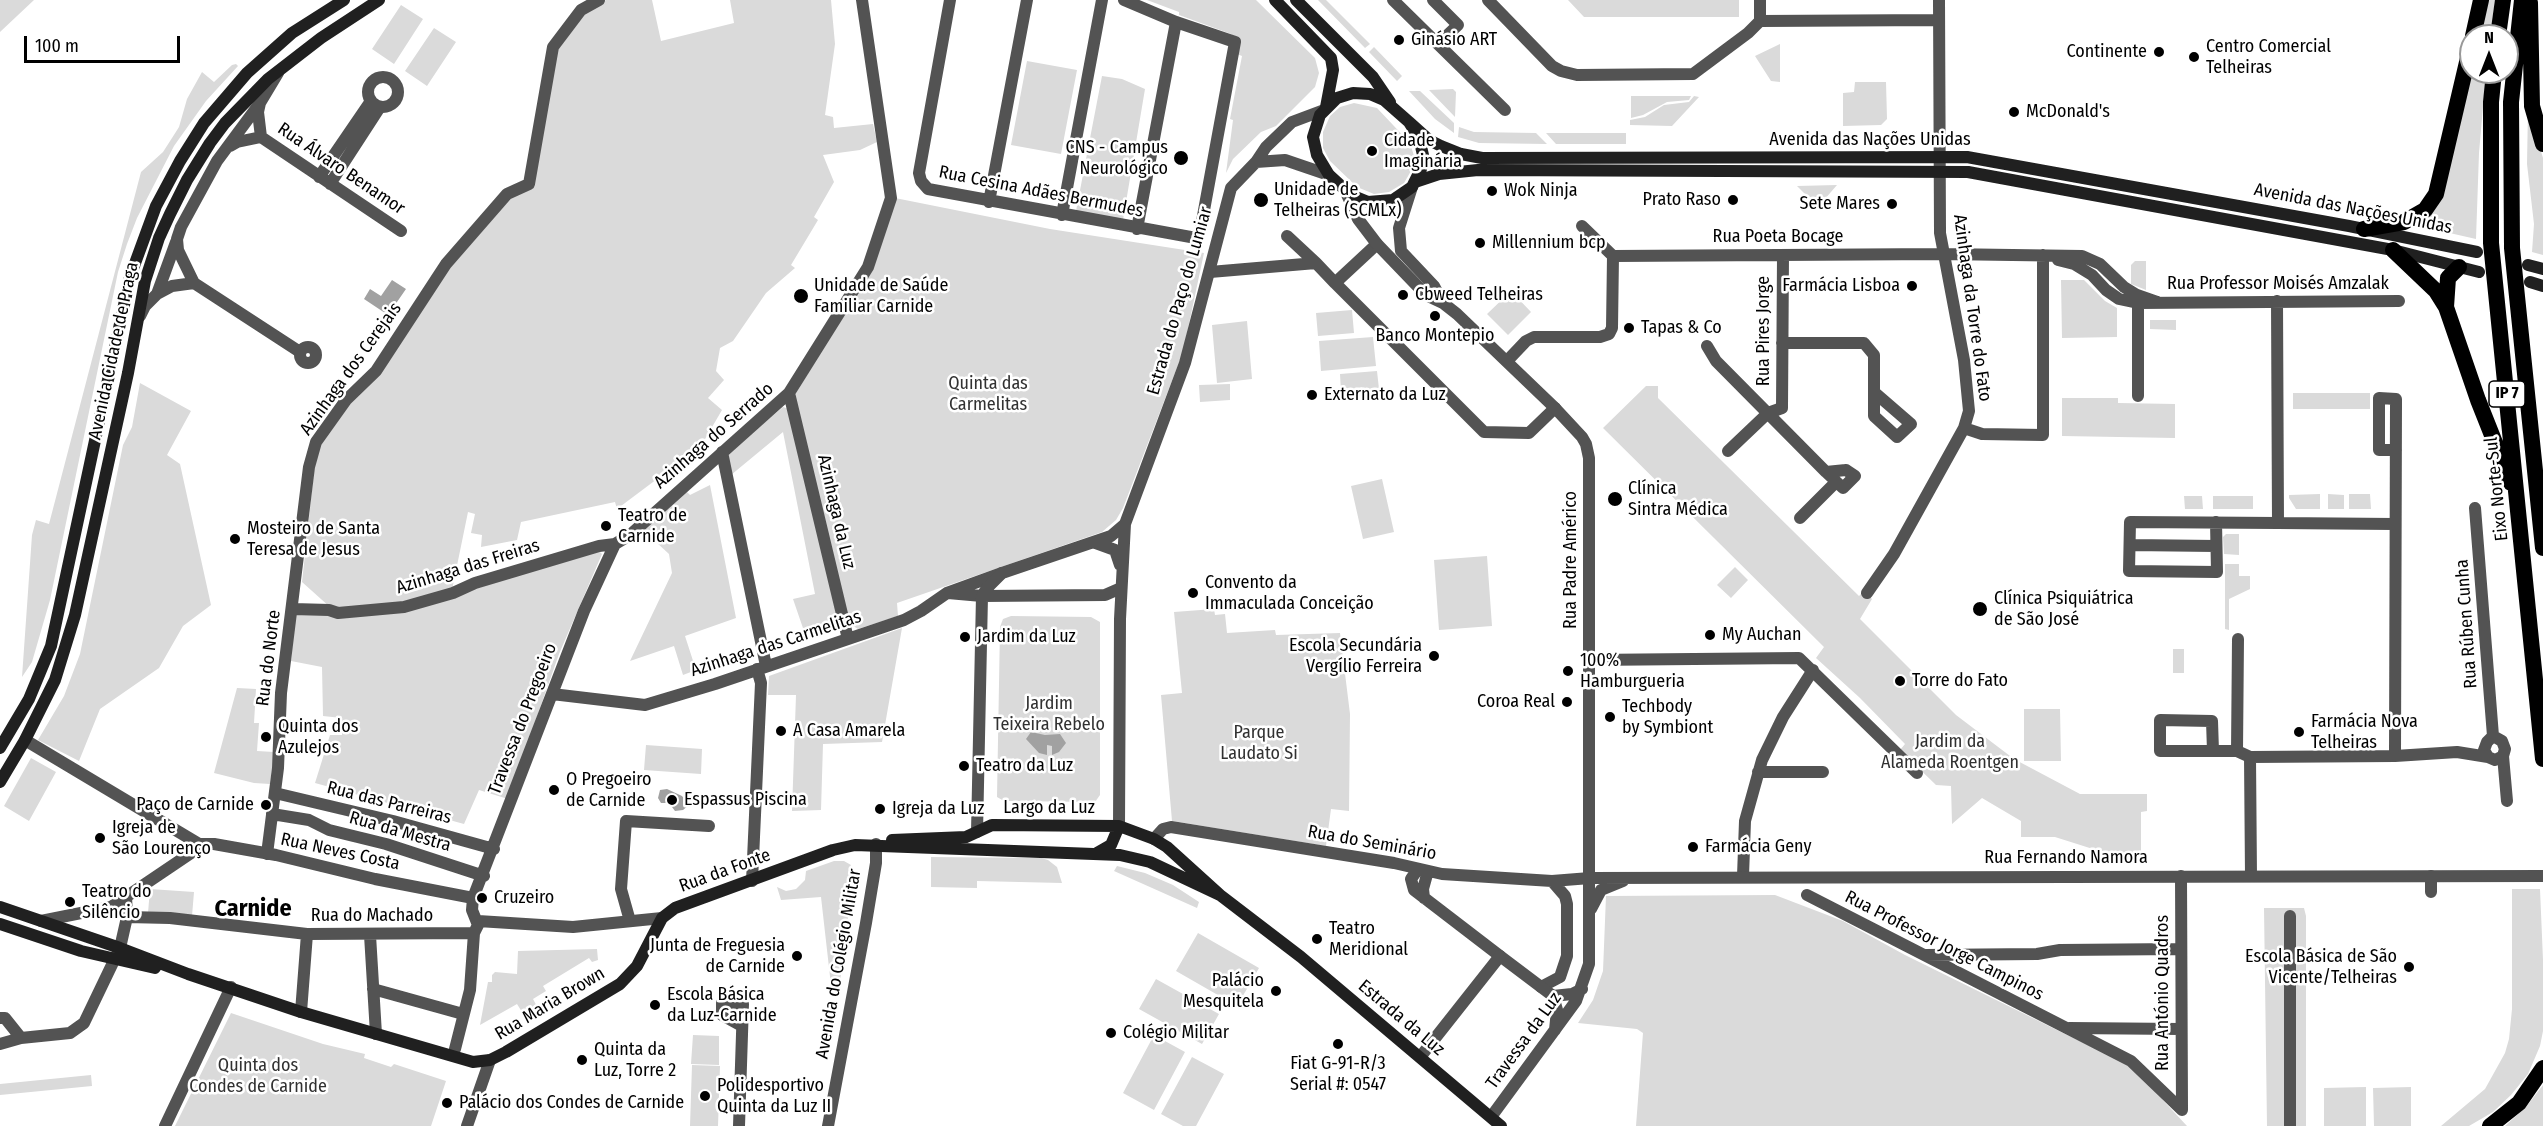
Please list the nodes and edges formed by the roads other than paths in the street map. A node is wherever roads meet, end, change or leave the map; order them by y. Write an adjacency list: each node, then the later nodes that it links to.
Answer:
1 (344, 0): 123 (main road, Avenida Cidade de Praga)
2 (379, 0): 26 (main road, Avenida Cidade de Praga)
3 (599, 0): 93 (street, Azinhaga dos Cerejais)
4 (862, 0): 83 (street, Azinhaga do Serrado)
5 (950, 0): 45 (street, Rua Cesina Adães Bermudes)
6 (1027, 0): 45 (street)
7 (1102, 0): 46 (street)
8 (1124, 0): 22 (street)
9 (1275, 0): 32 (main road)
10 (1296, 0): 31 (main road)
11 (1393, 0): 25 (street)
12 (1433, 0): 25 (street)
13 (1488, 0): 21 (street)
14 (1760, 0): 21 (street)
15 (1939, 0): 20 (street, Azinhaga da Torre do Fato)
16 (2481, 0): 23 (highway)
17 (2503, 0): 24 (highway)
18 (2522, 0): 69 (highway, IP 7)
19 (2530, 0): 36 (highway)
20 (1939, 20): 21 (street); 38 (street, Azinhaga da Torre do Fato)
21 (1760, 21)
22 (1176, 22): 48 (street); 48 (street, Rua Cesina Adães Bermudes)
23 (2476, 24)
24 (2500, 24)
25 (1438, 44): 33 (street)
26 (281, 69): 29 (street); 77 (main road, Avenida Cidade de Praga)
27 (2462, 84): 49 (highway)
28 (2493, 84): 55 (highway, Eixo Norte-Sul / IP 7)
29 (260, 103): 35 (street); 37 (street)
30 (375, 104): 42 (street)
31 (1392, 106): 32 (main road); 34 (main road)
32 (1325, 109): 39 (street, Estrada do Paço do Lumiar); 41 (main road)
33 (1505, 110)
34 (1409, 122): 38 (main road, Avenida das Nações Unidas); 43 (main road)
35 (261, 137): 37 (street); 42 (street, Rua Álvaro Benamor)
36 (2543, 144)
37 (226, 149): 52 (street)
38 (1939, 157): 40 (street, Azinhaga da Torre do Fato); 49 (main road, Avenida das Nações Unidas)
39 (1256, 162): 41 (street); 64 (street, Estrada do Paço do Lumiar)
40 (1939, 172): 43 (main road, Avenida das Nações Unidas); 54 (main road, Avenida das Nações Unidas); 56 (street, Azinhaga da Torre do Fato)
41 (1329, 175): 44 (main road)
42 (324, 181): 50 (street, Rua Álvaro Benamor)
43 (1413, 184): 44 (main road); 74 (street, Rua Padre Américo)
44 (1345, 190): 53 (street, Rua Padre Américo)
45 (989, 202): 46 (street, Rua Cesina Adães Bermudes)
46 (1062, 215): 48 (street, Rua Cesina Adães Bermudes)
47 (1582, 226): 58 (street)
48 (1137, 229)
49 (2364, 229): 55 (main road, Avenida das Nações Unidas)
50 (400, 231)
51 (1287, 236): 60 (street)
52 (177, 239): 66 (street); 70 (street)
53 (1377, 244): 67 (street); 74 (street, Rua Padre Américo)
54 (2392, 250): 62 (main road, Avenida das Nações Unidas); 76 (highway)
55 (2482, 250): 62 (main road); 96 (highway, Eixo Norte-Sul / IP 7)
56 (1943, 254): 57 (street, Rua Professor Moisés Amzalak); 59 (street, Rua Poeta Bocage); 87 (street, Azinhaga da Torre do Fato)
57 (2043, 255): 72 (street, Rua Professor Moisés Amzalak); 75 (street, Rua Professor Moisés Amzalak); 87 (street)
58 (1613, 256): 59 (street, Rua Poeta Bocage); 81 (street)
59 (1783, 256): 78 (street, Rua Pires Jorge)
60 (1316, 263): 64 (street); 67 (street)
61 (2528, 266): 63 (main road)
62 (2459, 267): 65 (main road, Avenida das Nações Unidas); 76 (highway)
63 (2543, 269)
64 (1210, 272): 101 (street, Estrada do Paço do Lumiar)
65 (2479, 272)
66 (194, 283): 70 (street); 80 (street)
67 (1335, 283): 85 (street)
68 (2543, 286): 69 (main road)
69 (2523, 287): 92 (highway, IP 7)
70 (157, 294): 77 (street)
71 (2399, 301): 73 (street, Rua Professor Moisés Amzalak)
72 (2157, 302): 73 (street, Rua Professor Moisés Amzalak); 75 (street, Rua Professor Moisés Amzalak)
73 (2277, 302): 100 (street)
74 (1443, 303): 81 (street, Rua Padre Américo)
75 (2138, 303): 84 (street)
76 (2446, 307): 96 (highway)
77 (139, 318): 122 (main road, Avenida Cidade de Praga)
78 (1782, 343): 82 (street); 86 (street, Rua Pires Jorge)
79 (1707, 346): 86 (street)
80 (300, 352)
81 (1507, 362): 85 (street, Rua Padre Américo)
82 (1874, 392)
83 (789, 393): 90 (street, Azinhaga do Serrado); 115 (street, Azinhaga da Luz)
84 (2138, 396)
85 (1555, 408): 117 (street, Rua Padre Américo)
86 (1768, 413): 91 (street, Rua Pires Jorge); 94 (street)
87 (1965, 428): 112 (street, Azinhaga da Torre do Fato)
88 (2543, 431): 92 (highway)
89 (2396, 450): 102 (street)
90 (722, 452): 104 (street, Azinhaga do Serrado); 118 (street)
91 (1728, 452)
92 (2534, 460): 107 (highway, IP 7)
93 (309, 467): 114 (street, Rua do Norte)
94 (1826, 472): 95 (street); 95 (street)
95 (1836, 482): 98 (street)
96 (2518, 501): 131 (highway, Eixo Norte-Sul / IP 7)
97 (2475, 508): 121 (street, Rua Rúben Cunha)
98 (1800, 518)
99 (2216, 522): 100 (street); 105 (street); 106 (street)
100 (2278, 522): 102 (street)
101 (1125, 524): 103 (street); 108 (street, Largo da Luz)
102 (2394, 524): 127 (street)
103 (1092, 542): 108 (street); 109 (street)
104 (615, 544): 114 (street, Azinhaga das Freiras); 120 (street, Travessa do Pregoeiro)
105 (2130, 545): 106 (street); 106 (street)
106 (2216, 546)
107 (2543, 548)
108 (1121, 569): 110 (street, Largo da Luz)
109 (1002, 573): 111 (street, Azinhaga das Carmelitas); 113 (street)
110 (1121, 588): 113 (street); 142 (street, Largo da Luz)
111 (947, 593): 113 (street); 115 (street, Azinhaga das Carmelitas)
112 (1867, 593)
113 (982, 597): 143 (street, Largo da Luz)
114 (293, 609): 136 (street, Rua do Norte)
115 (848, 639): 118 (street, Azinhaga das Carmelitas)
116 (2238, 639): 124 (street)
117 (1589, 660): 119 (street); 158 (street, Rua Padre Américo)
118 (761, 668): 120 (street, Azinhaga das Carmelitas); 160 (street)
119 (1813, 670): 132 (street); 134 (street)
120 (552, 694): 147 (street, Travessa do Pregoeiro)
121 (2490, 739): 126 (street); 128 (street); 130 (street)
122 (25, 740): 135 (main road, Avenida Cidade de Praga); 145 (street)
123 (0, 748)
124 (2237, 751): 125 (street); 129 (street)
125 (2213, 752): 125 (street)
126 (2457, 752): 127 (street); 130 (street)
127 (2395, 756): 129 (street)
128 (2503, 756): 130 (street); 137 (street)
129 (2250, 757): 155 (street)
130 (2488, 757)
131 (2543, 759)
132 (1758, 772): 133 (street); 153 (street)
133 (1823, 772)
134 (1917, 773)
135 (0, 782)
136 (275, 793): 138 (street, Rua das Parreiras); 139 (street, Rua do Norte)
137 (2507, 801)
138 (315, 803): 140 (street); 147 (street, Rua das Parreiras)
139 (272, 814): 140 (street, Rua da Mestra); 150 (street, Rua do Norte)
140 (309, 820): 152 (street, Rua da Mestra)
141 (709, 826): 173 (street)
142 (1119, 826): 143 (main road, Largo da Luz); 144 (main road, Estrada da Luz); 149 (main road)
143 (977, 832): 146 (main road, Rua da Fonte); 148 (main road)
144 (1154, 839): 151 (street, Rua do Seminário); 165 (main road, Estrada da Luz)
145 (200, 844): 150 (street, Rua Neves Costa); 164 (street)
146 (876, 844): 148 (main road, Rua da Fonte); 160 (main road, Rua da Fonte); 207 (street, Avenida do Colégio Militar)
147 (494, 849): 152 (street, Travessa do Pregoeiro)
148 (993, 851): 149 (main road)
149 (1097, 853): 165 (main road, Estrada da Luz)
150 (267, 854): 170 (street, Rua Neves Costa)
151 (1423, 870): 161 (street, Rua do Seminário); 182 (street)
152 (484, 876): 170 (street, Travessa do Pregoeiro)
153 (1743, 876): 154 (street, Rua Fernando Namora); 159 (street, Rua Fernando Namora)
154 (2181, 876): 155 (street, Rua Fernando Namora); 179 (street, Rua António Quadros)
155 (2251, 876): 156 (street, Rua Fernando Namora)
156 (2431, 876): 157 (street, Rua Fernando Namora); 162 (street)
157 (2543, 876)
158 (1590, 878): 159 (street, Rua Fernando Namora); 161 (street, Rua do Seminário); 167 (street, Travessa da Luz)
159 (1632, 878): 167 (street)
160 (752, 881): 171 (main road, Rua da Fonte)
161 (1552, 881): 184 (street, Travessa da Luz)
162 (2431, 892)
163 (1807, 895): 181 (street, Rua Professor Jorge Campinos)
164 (126, 896): 169 (street); 172 (street)
165 (1220, 896): 199 (main road, Estrada da Luz)
166 (0, 907): 172 (main road)
167 (1589, 913): 186 (street, Travessa da Luz)
168 (2290, 916): 209 (street)
169 (127, 917): 177 (street, Rua do Machado); 180 (street)
170 (475, 917): 173 (street, Rua da Fonte); 178 (street, Rua do Machado); 189 (street)
171 (662, 918): 173 (street, Rua da Fonte); 200 (main road, Rua Maria Brown)
172 (40, 921): 180 (main road)
173 (630, 921)
174 (0, 924): 176 (main road)
175 (0, 932): 176 (main road)
176 (23, 932): 180 (main road)
177 (307, 934): 178 (street, Rua do Machado); 188 (street)
178 (370, 935): 185 (street)
179 (2180, 949): 181 (street); 193 (street, Rua António Quadros)
180 (117, 954): 183 (main road); 196 (street)
181 (1921, 955): 192 (street, Rua Professor Jorge Campinos)
182 (1500, 956): 184 (street); 199 (street)
183 (231, 987): 188 (main road); 204 (street)
184 (1541, 987): 187 (street)
185 (373, 988): 189 (street); 195 (street)
186 (1582, 989): 187 (street); 194 (street, Travessa da Luz)
187 (1553, 996): 194 (street)
188 (301, 1012): 195 (main road)
189 (464, 1014): 198 (street)
190 (0, 1018): 196 (street)
191 (742, 1026): 206 (street)
192 (2065, 1028): 193 (street, Rua Professor Jorge Campinos); 202 (street, Rua Professor Jorge Campinos)
193 (2181, 1029): 202 (street, Rua António Quadros)
194 (1554, 1033): 203 (street, Travessa da Luz)
195 (376, 1034): 200 (main road)
196 (21, 1038): 197 (street)
197 (0, 1044)
198 (455, 1049)
199 (1420, 1056): 203 (main road, Estrada da Luz)
200 (489, 1060): 205 (street, Rua Maria Brown)
201 (2543, 1068): 210 (highway)
202 (2182, 1110)
203 (1491, 1117): 208 (main road, Estrada da Luz)
204 (165, 1126)
205 (467, 1126)
206 (739, 1126)
207 (828, 1126)
208 (1501, 1126)
209 (2290, 1126)
210 (2490, 1126)

